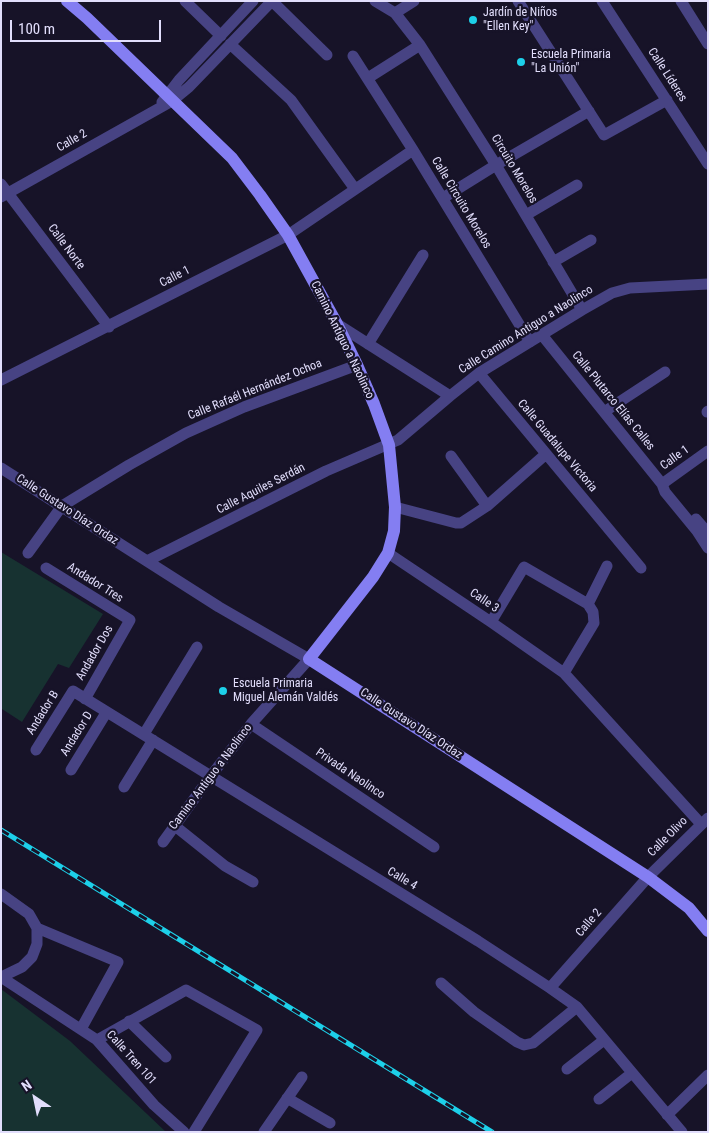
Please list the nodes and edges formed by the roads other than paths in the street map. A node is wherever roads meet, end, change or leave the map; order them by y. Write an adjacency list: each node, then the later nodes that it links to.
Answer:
1 (67, 1): 18 (main road, Camino Antiguo a Naolinco)
2 (185, 1): 11 (street)
3 (254, 1): 11 (street, Calle 2)
4 (272, 1): 12 (street, Calle 2); 15 (street, Calle 2)
5 (375, 1): 10 (street)
6 (414, 1): 10 (street)
7 (518, 1): 20 (street)
8 (602, 1): 19 (street, Calle Líderes)
9 (681, 1): 13 (street)
10 (395, 13): 14 (street, Circuito Morelos)
11 (221, 36): 18 (street, Calle 2)
12 (230, 44): 18 (street, Calle 2); 25 (street)
13 (708, 44)
14 (420, 45): 17 (street); 23 (street, Circuito Morelos)
15 (327, 55)
16 (352, 56): 17 (street, Calle Circuito Morelos)
17 (368, 78): 21 (street, Calle Circuito Morelos)
18 (169, 98): 26 (street, Calle 2); 29 (main road, Camino Antiguo a Naolinco)
19 (667, 100): 20 (street); 22 (street, Calle Líderes)
20 (589, 111): 23 (street)
21 (413, 150): 25 (street, Calle 1); 27 (street, Calle Circuito Morelos)
22 (708, 164)
23 (496, 165): 27 (street); 28 (street, Circuito Morelos)
24 (577, 185): 28 (street)
25 (354, 189): 29 (street, Calle 1)
26 (4, 191): 36 (street, Calle Norte)
27 (443, 198): 38 (street, Calle Circuito Morelos)
28 (526, 216): 32 (street, Circuito Morelos)
29 (288, 235): 35 (main road, Camino Antiguo a Naolinco); 36 (street, Calle 1)
30 (591, 240): 32 (street)
31 (423, 255): 39 (street)
32 (554, 262): 34 (street, Circuito Morelos)
33 (706, 286): 34 (street, Calle Camino Antiguo a Naolinco)
34 (582, 310): 37 (street, Calle Camino Antiguo a Naolinco)
35 (337, 324): 39 (street); 40 (main road, Camino Antiguo a Naolinco)
36 (109, 326): 43 (street, Calle 1)
37 (542, 335): 38 (street, Calle Camino Antiguo a Naolinco); 45 (street, Calle Plutarco Elías Calles)
38 (530, 342): 42 (street, Calle Camino Antiguo a Naolinco)
39 (368, 344): 44 (street)
40 (357, 365): 46 (main road, Camino Antiguo a Naolinco); 52 (street, Calle Rafaél Hernández Ochoa)
41 (665, 372): 45 (street)
42 (480, 373): 44 (street, Calle Camino Antiguo a Naolinco); 47 (street, Calle Guadalupe Victoria)
43 (1, 380)
44 (450, 396): 46 (street, Calle Camino Antiguo a Naolinco)
45 (604, 412): 51 (street, Calle Plutarco Elías Calles)
46 (389, 445): 54 (main road, Camino Antiguo a Naolinco); 59 (street, Calle Aquiles Serdán)
47 (546, 454): 53 (street); 62 (street, Calle Guadalupe Victoria)
48 (707, 454): 51 (street, Calle 1)
49 (450, 456): 53 (street)
50 (1, 468): 52 (street, Calle Gustavo Díaz Ordaz)
51 (662, 484): 55 (street, Calle Plutarco Elías Calles); 56 (street, Calle Plutarco Elías Calles)
52 (62, 506): 57 (street); 59 (street, Calle Gustavo Díaz Ordaz)
53 (487, 506): 54 (street)
54 (395, 507): 58 (main road, Camino Antiguo a Naolinco)
55 (708, 533)
56 (708, 548)
57 (28, 553)
58 (388, 553): 65 (street, Calle 3); 67 (main road, Camino Antiguo a Naolinco)
59 (147, 561): 67 (street, Calle Gustavo Díaz Ordaz)
60 (607, 566): 63 (street)
61 (46, 568): 64 (street, Andador Tres)
62 (641, 568)
63 (588, 604): 65 (street); 68 (street)
64 (130, 620): 70 (street, Andador Dos)
65 (491, 622): 68 (street, Calle 3)
66 (197, 646): 73 (street)
67 (309, 659): 72 (street, Camino Antiguo a Naolinco); 82 (main road, Calle Gustavo Díaz Ordaz)
68 (564, 673): 78 (street, Calle 3)
69 (73, 691): 70 (street, Calle 4); 74 (street, Andador B)
70 (85, 699): 71 (street, Calle 4)
71 (106, 713): 73 (street, Calle 4); 75 (street, Andador D)
72 (251, 724): 76 (street, Camino Antiguo a Naolinco); 81 (street, Privada Naolinco)
73 (148, 737): 76 (street, Calle 4); 77 (street)
74 (36, 750)
75 (71, 770)
76 (210, 777): 79 (street, Camino Antiguo a Naolinco); 89 (street, Calle 4)
77 (124, 787)
78 (704, 821): 82 (street, Calle Olivo)
79 (175, 826): 80 (street, Camino Antiguo a Naolinco); 83 (street)
80 (163, 842)
81 (434, 846)
82 (648, 877): 86 (main road, Calle Gustavo Díaz Ordaz); 89 (street, Calle 2)
83 (253, 882)
84 (1, 894): 85 (street)
85 (37, 928): 87 (street); 92 (street)
86 (708, 931)
87 (1, 977): 92 (street, Calle Tren 101)
88 (441, 983): 90 (street)
89 (550, 988): 90 (street, Calle 4)
90 (576, 1007): 94 (street, Calle 4)
91 (129, 1022): 93 (street); 95 (street); 105 (street)
92 (81, 1029): 93 (street, Calle Tren 101)
93 (98, 1040): 104 (street, Calle Tren 101)
94 (604, 1040): 96 (street); 97 (street, Calle 4)
95 (166, 1057)
96 (567, 1069)
97 (632, 1073): 101 (street); 102 (street, Calle 4)
98 (708, 1075): 102 (street)
99 (302, 1077): 100 (street)
100 (286, 1098): 103 (street); 106 (street)
101 (599, 1099)
102 (668, 1115): 107 (street, Calle 4)
103 (330, 1123)
104 (184, 1132)
105 (194, 1132)
106 (264, 1132)
107 (682, 1132)

